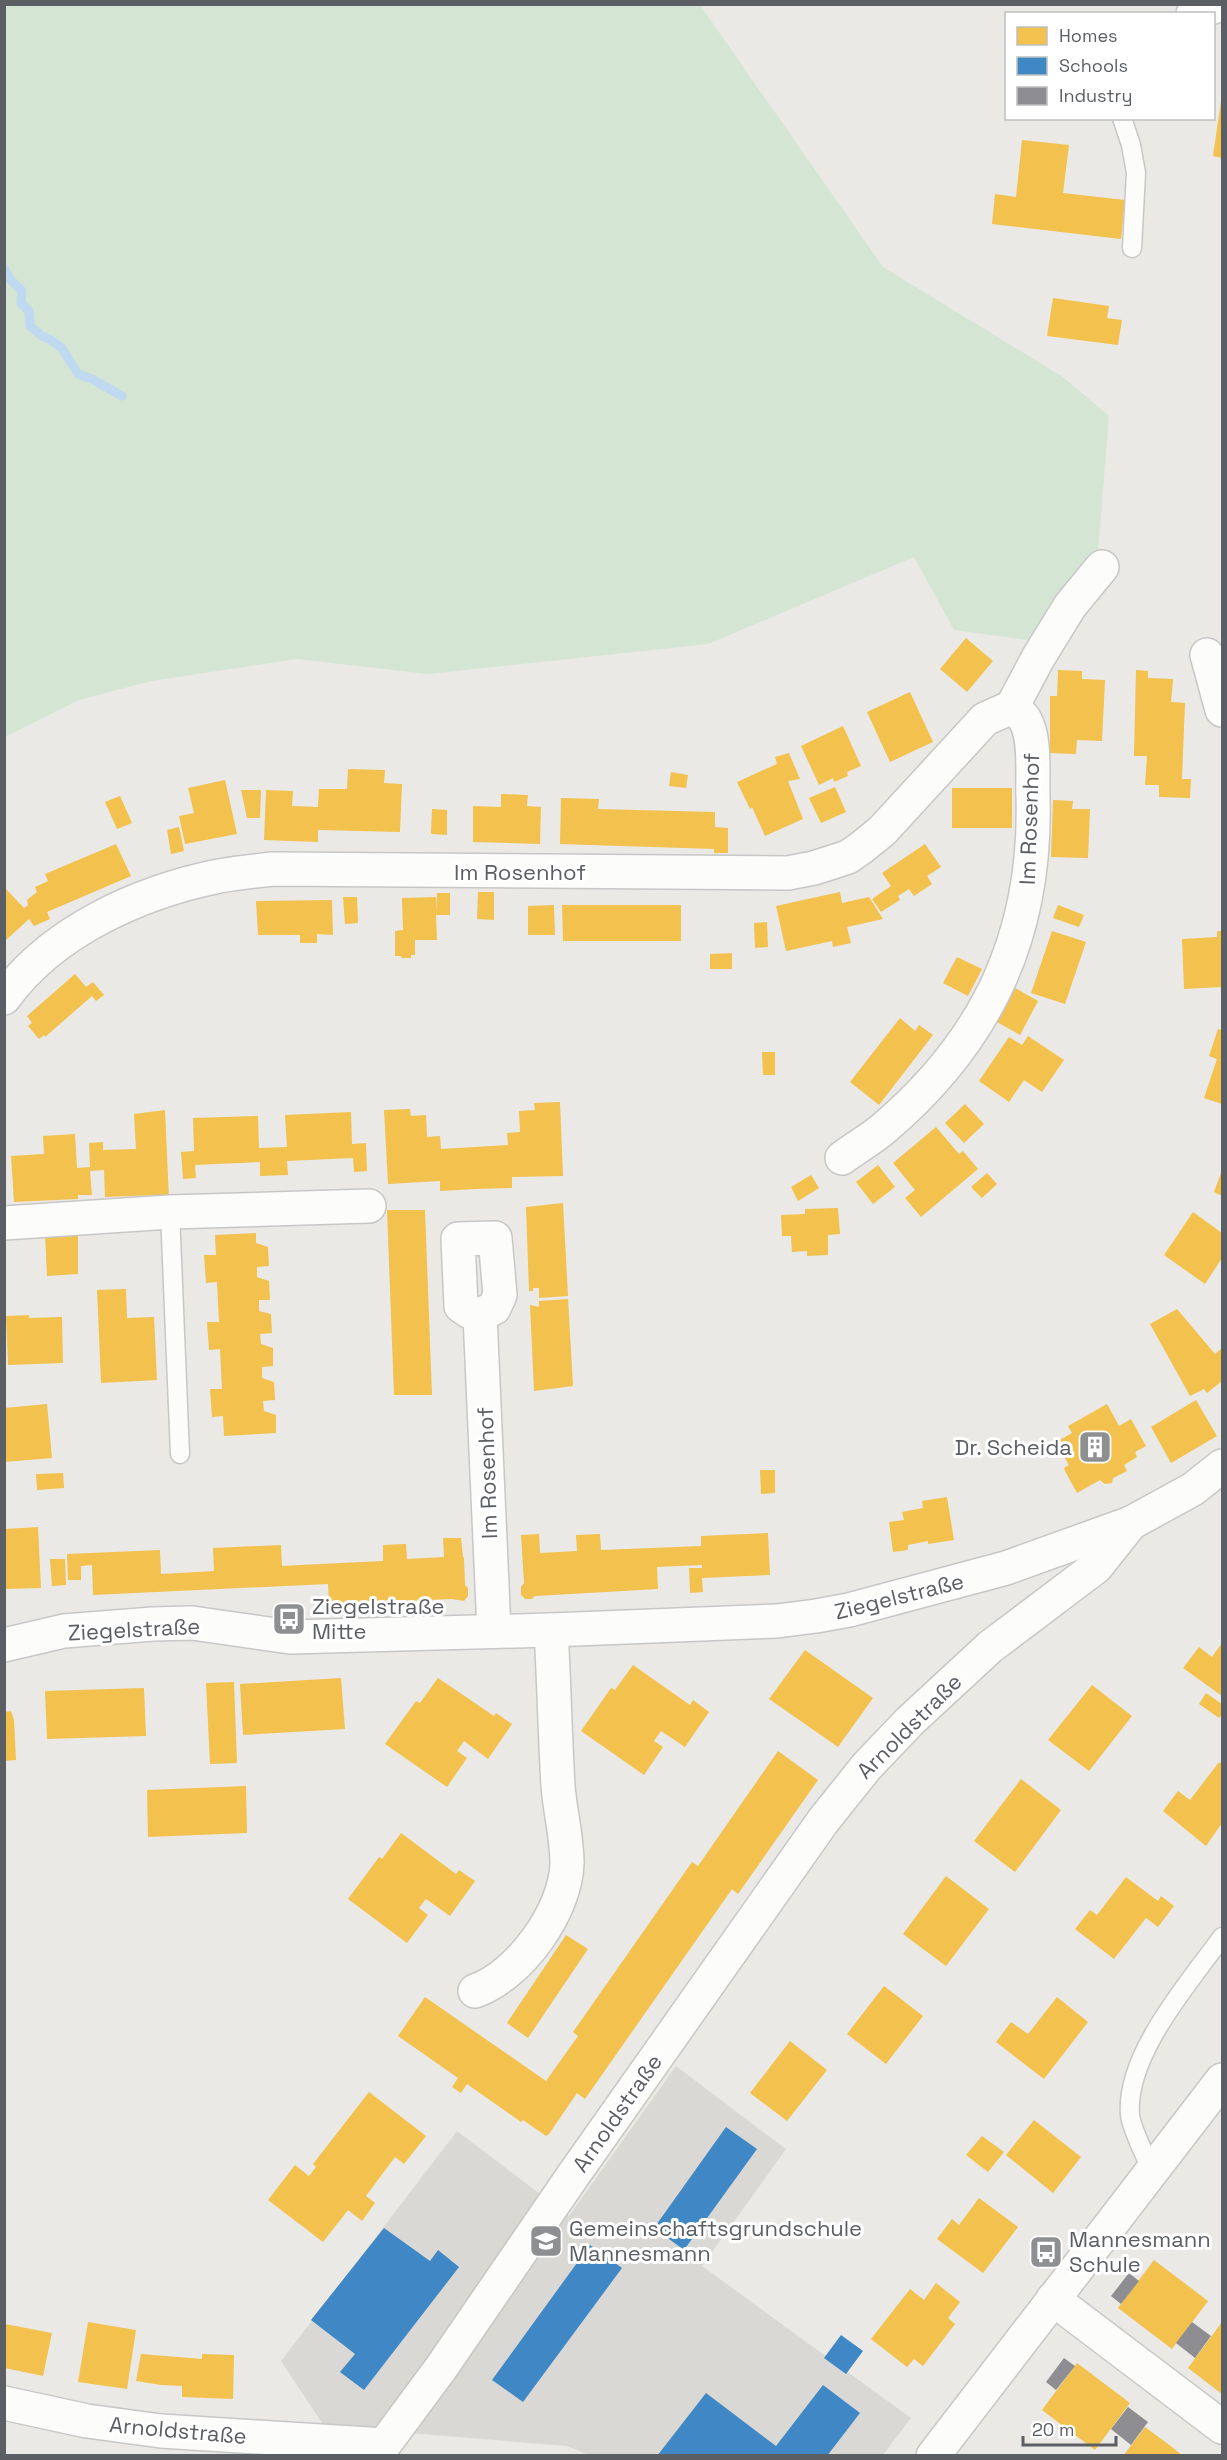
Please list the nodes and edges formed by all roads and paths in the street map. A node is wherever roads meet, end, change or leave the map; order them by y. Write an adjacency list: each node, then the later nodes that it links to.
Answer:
1 (1222, 4): 2 (street)
2 (1199, 12)
3 (1123, 120): 4 (lane)
4 (1132, 248)
5 (1102, 567): 7 (street)
6 (1206, 655): 8 (street)
7 (1012, 707): 9 (street, Im Rosenhof); 10 (street, Im Rosenhof)
8 (1222, 710)
9 (4, 998)
10 (842, 1158)
11 (369, 1206): 12 (street)
12 (170, 1212): 13 (street); 15 (lane)
13 (4, 1223)
14 (480, 1316): 19 (street, Im Rosenhof)
15 (180, 1454)
16 (1222, 1466): 17 (street, Ziegelstraße)
17 (1131, 1523): 18 (street, Ziegelstraße); 26 (street, Arnoldstraße)
18 (551, 1630): 19 (street, Ziegelstraße); 22 (street)
19 (494, 1631): 20 (street, Ziegelstraße)
20 (4, 1645)
21 (1222, 1937): 24 (lane)
22 (475, 1991)
23 (1222, 2080): 24 (street)
24 (1152, 2171): 25 (street)
25 (1053, 2299): 27 (street); 28 (street)
26 (4, 2403)
27 (1222, 2427)
28 (933, 2456)

